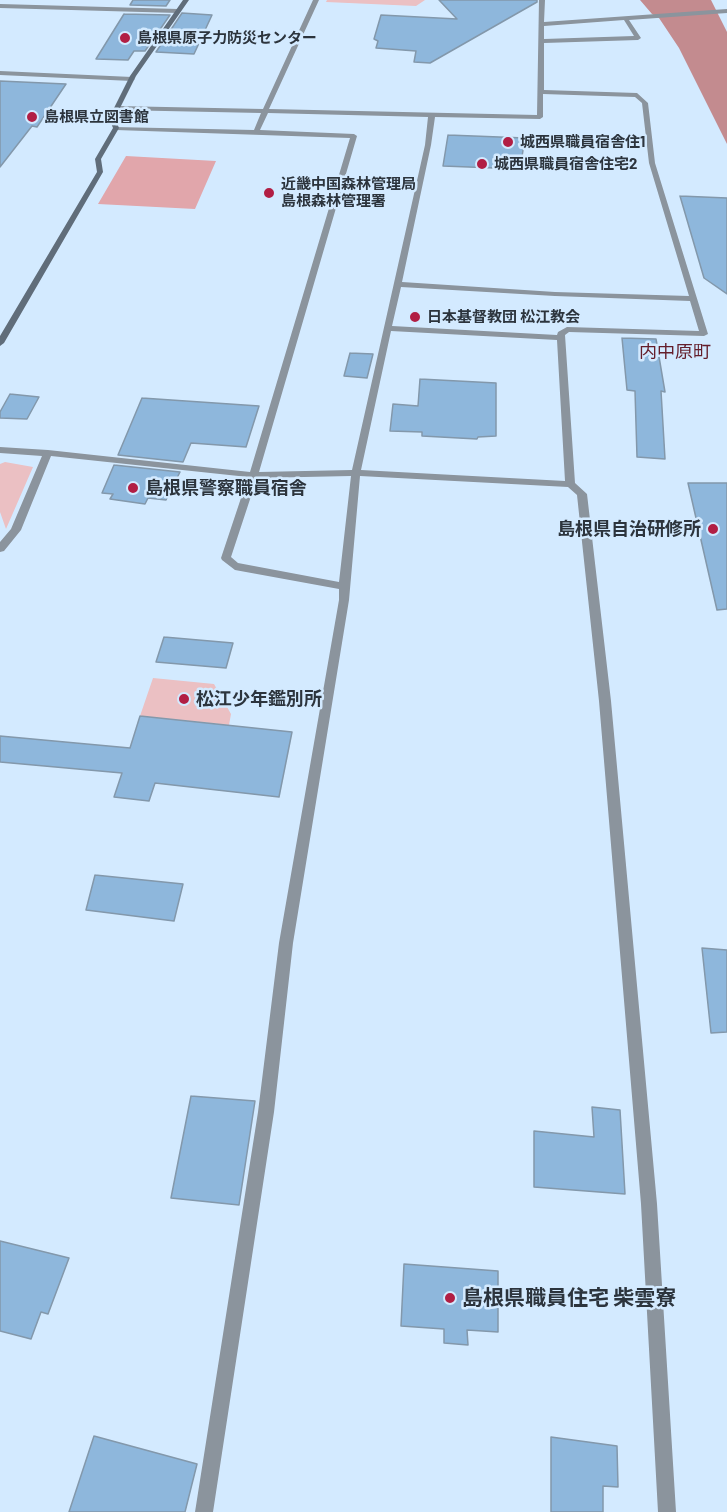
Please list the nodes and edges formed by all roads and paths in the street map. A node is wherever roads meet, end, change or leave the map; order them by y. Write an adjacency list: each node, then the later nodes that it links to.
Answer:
1 (186, 0): 5 (street)
2 (316, 0): 14 (street)
3 (542, 0): 8 (street)
4 (0, 6): 5 (street)
5 (178, 11): 11 (street)
6 (727, 11): 7 (street)
7 (626, 19): 8 (street); 9 (street)
8 (542, 24): 9 (street)
9 (542, 41): 12 (street)
10 (0, 74): 11 (street)
11 (132, 79): 13 (street)
12 (540, 92): 15 (street); 19 (street)
13 (117, 108): 14 (street); 16 (street)
14 (264, 112): 15 (street); 17 (street)
15 (432, 114): 18 (street)
16 (116, 128): 17 (street); 22 (street)
17 (256, 132): 26 (street)
18 (397, 284): 19 (street); 20 (street)
19 (693, 298): 21 (street)
20 (387, 328): 21 (street); 25 (street)
21 (560, 338): 27 (street)
22 (0, 343)
23 (0, 450): 24 (street)
24 (48, 453): 26 (street); 28 (street)
25 (356, 474): 26 (street); 27 (street); 29 (street)
26 (253, 475): 29 (street)
27 (570, 484): 31 (street)
28 (0, 549)
29 (344, 586): 30 (street)
30 (204, 1512)
31 (668, 1512)

